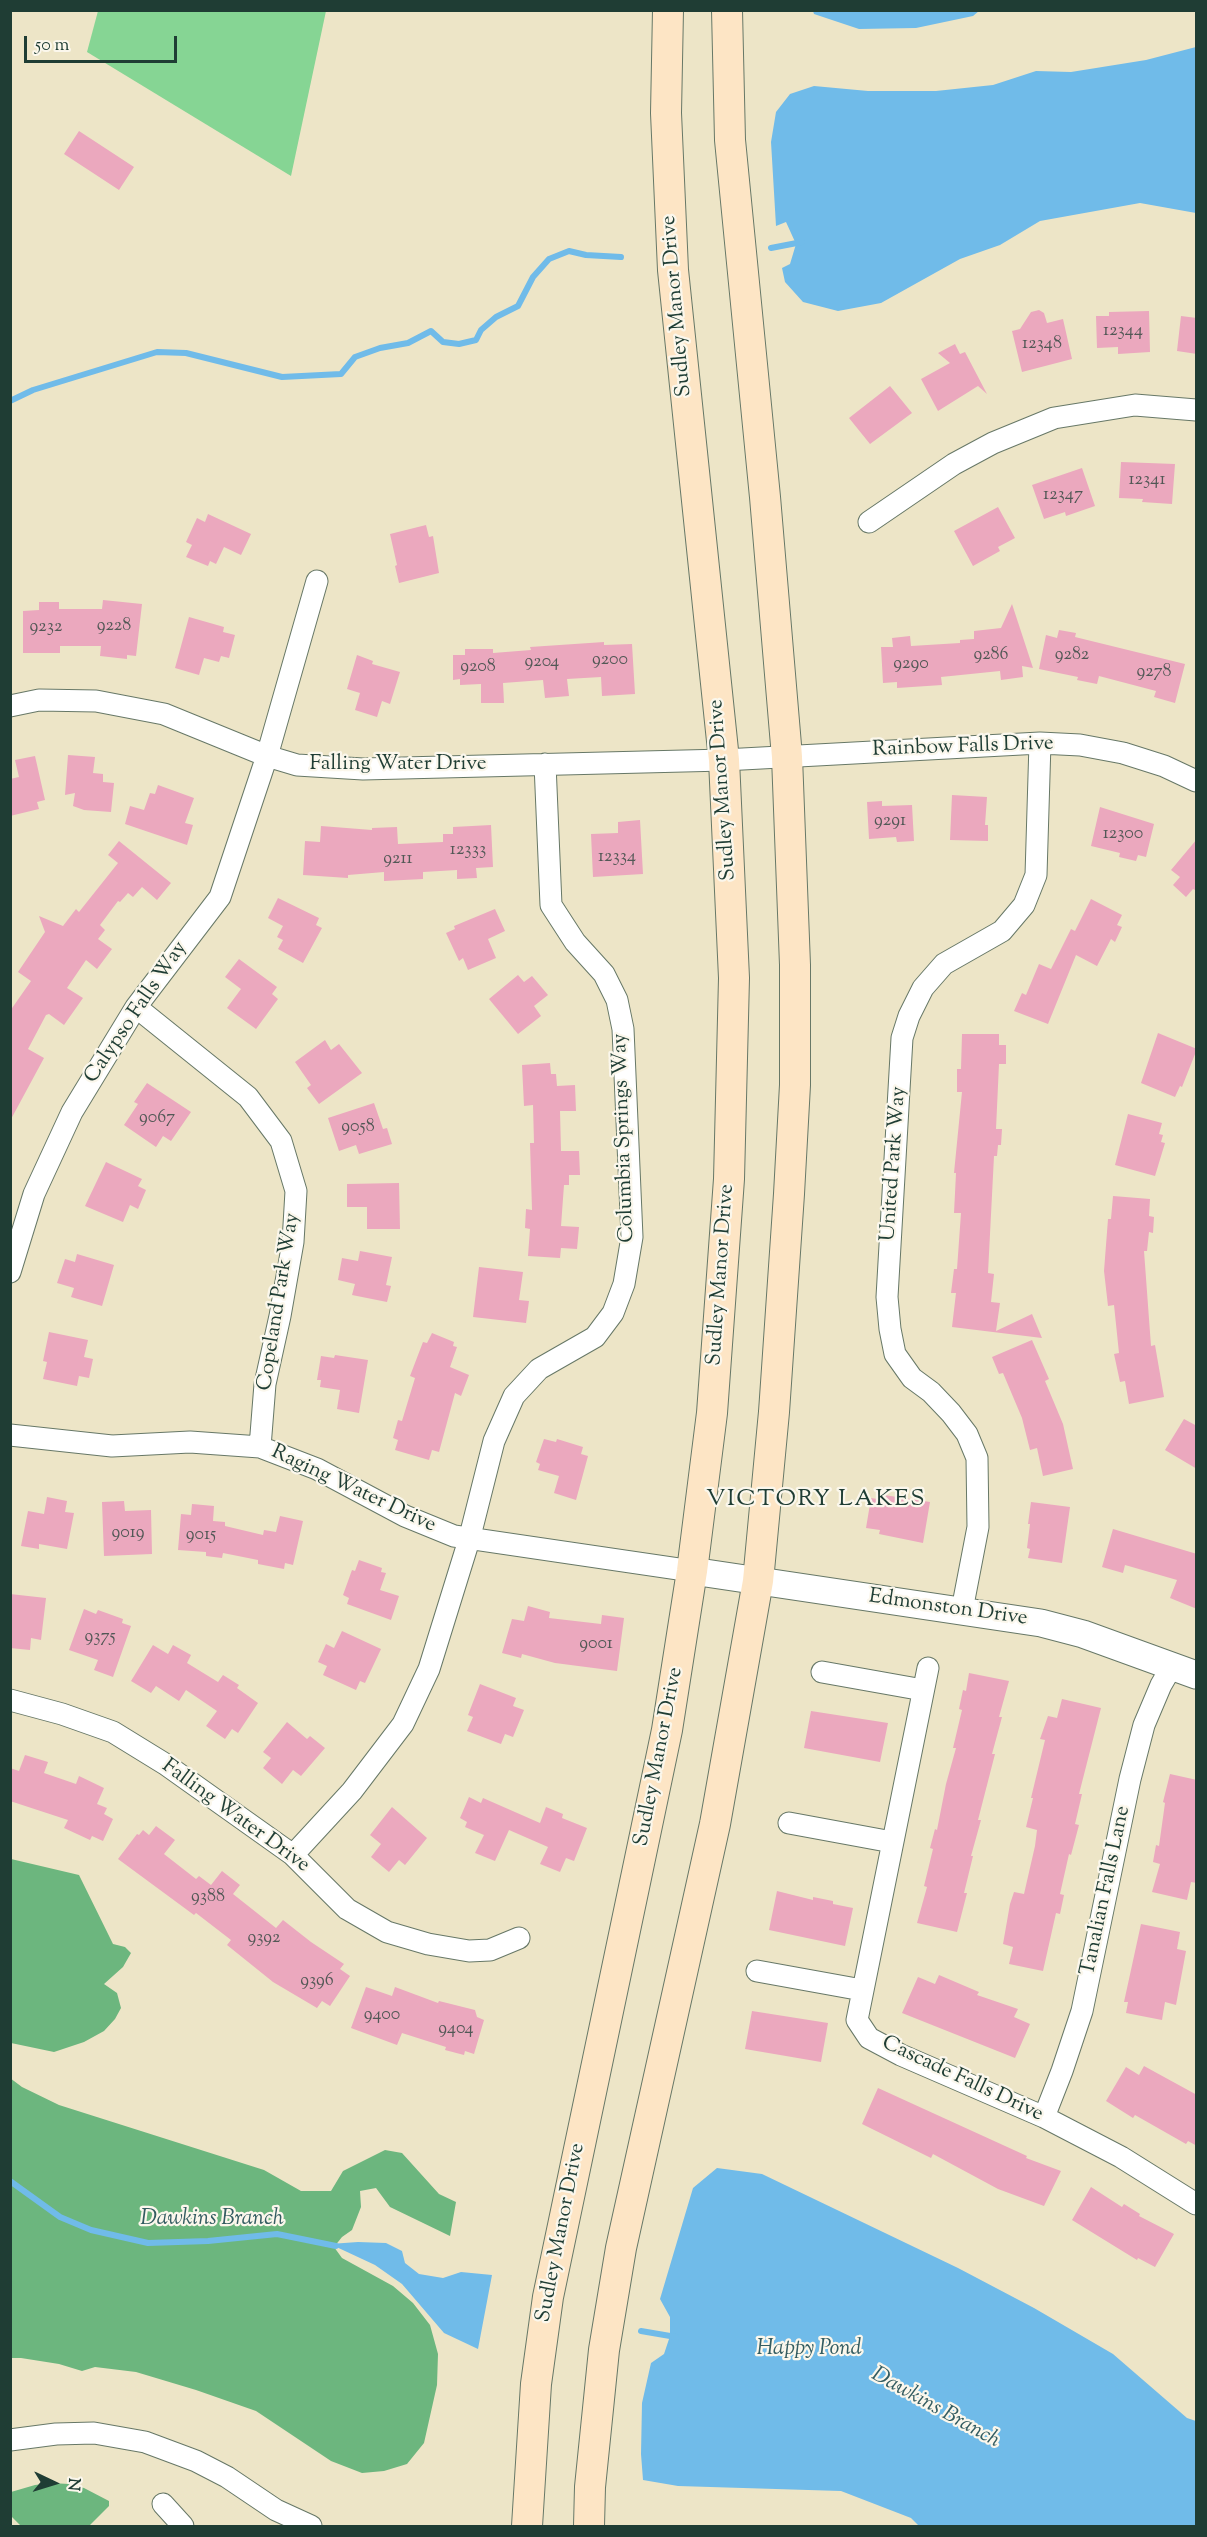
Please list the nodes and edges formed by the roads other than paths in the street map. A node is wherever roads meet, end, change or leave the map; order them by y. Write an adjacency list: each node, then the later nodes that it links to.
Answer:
1 (668, 10): 10 (main road, Sudley Manor Drive)
2 (727, 10): 9 (main road)
3 (1197, 410): 4 (street)
4 (869, 522)
5 (317, 581): 8 (street, Calypso Falls Way)
6 (10, 706): 8 (street, Falling Water Drive)
7 (1040, 742): 9 (street, Rainbow Falls Drive); 12 (street, Rainbow Falls Drive); 20 (street, United Park Way)
8 (267, 756): 11 (street, Falling Water Drive); 13 (street, Calypso Falls Way)
9 (787, 757): 10 (street, Rainbow Falls Drive); 19 (main road)
10 (724, 760): 11 (street, Falling Water Drive); 18 (main road, Sudley Manor Drive)
11 (545, 764): 17 (street, Columbia Springs Way)
12 (1197, 781)
13 (136, 1008): 14 (street, Calypso Falls Way); 16 (street, Copeland Park Way)
14 (10, 1272)
15 (10, 1435): 16 (street, Raging Water Drive)
16 (260, 1447): 17 (street, Raging Water Drive)
17 (469, 1540): 18 (street, Raging Water Drive); 28 (street, Columbia Springs Way)
18 (692, 1572): 19 (street, Edmonston Drive); 38 (main road, Sudley Manor Drive)
19 (758, 1581): 20 (street, Edmonston Drive); 39 (main road)
20 (962, 1610): 22 (street, Edmonston Drive)
21 (928, 1668): 24 (street, Cascade Falls Drive)
22 (1184, 1670): 32 (street, Tanalian Falls Lane)
23 (822, 1672): 24 (street)
24 (923, 1690): 27 (street, Cascade Falls Drive)
25 (10, 1700): 28 (street, Falling Water Drive)
26 (789, 1823): 27 (street)
27 (892, 1842): 31 (street, Cascade Falls Drive)
28 (293, 1855): 29 (street, Falling Water Drive)
29 (519, 1938)
30 (757, 1971): 31 (street)
31 (862, 1990): 32 (street, Cascade Falls Drive)
32 (1044, 2117): 33 (street, Cascade Falls Drive)
33 (1197, 2204)
34 (10, 2440): 37 (street)
35 (163, 2504): 36 (street)
36 (183, 2526)
37 (311, 2526)
38 (527, 2526)
39 (590, 2526)

